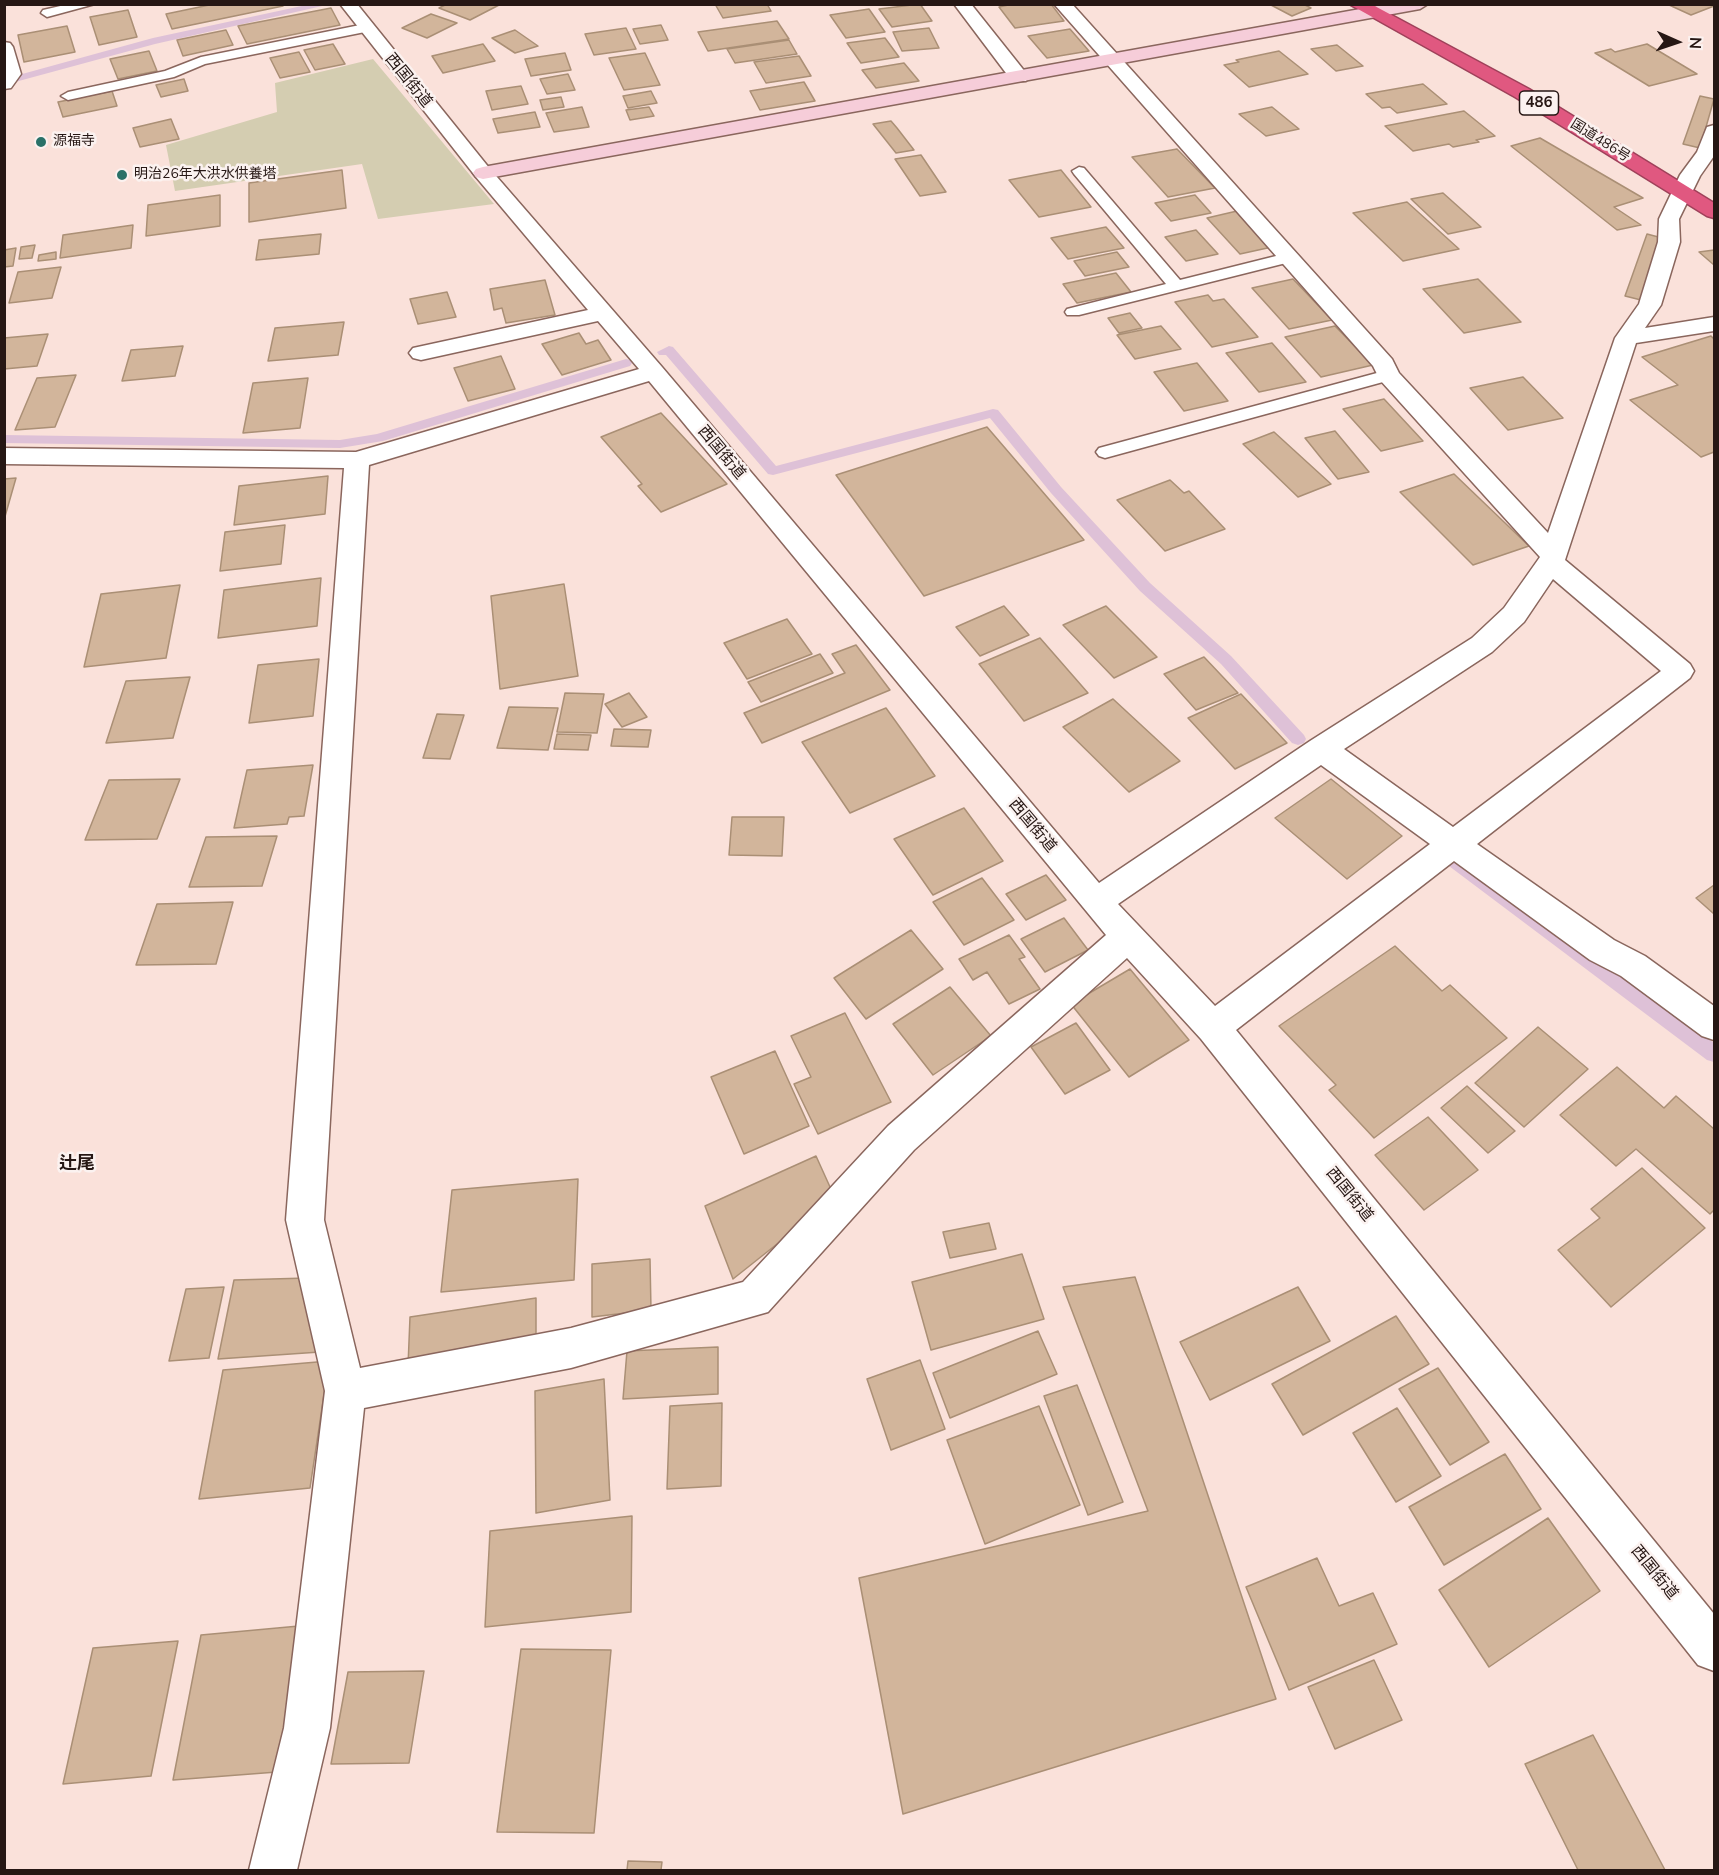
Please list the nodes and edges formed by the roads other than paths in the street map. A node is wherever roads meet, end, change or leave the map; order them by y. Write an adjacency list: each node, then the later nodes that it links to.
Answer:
1 (89, 4): 6 (lane)
2 (962, 4): 10 (street)
3 (1062, 4): 9 (street)
4 (1419, 5): 5 (street)
5 (1366, 8): 9 (street); 16 (highway, 国道486号 / 486)
6 (46, 13)
7 (357, 16): 12 (lane); 15 (street, 西国街道)
8 (4, 47): 11 (street)
9 (1110, 60): 10 (street); 18 (street)
10 (1019, 77): 15 (street)
11 (6, 82)
12 (68, 96)
13 (1714, 131): 16 (street)
14 (1079, 171): 19 (lane)
15 (483, 173): 21 (street, 西国街道)
16 (1682, 192): 17 (highway, 国道486号 / 486); 23 (street)
17 (1714, 212)
18 (1288, 258): 19 (lane); 26 (street)
19 (1176, 286): 20 (lane)
20 (1073, 312)
21 (604, 313): 24 (street); 25 (street, 西国街道)
22 (1714, 324): 23 (street)
23 (1626, 338): 30 (street)
24 (421, 353)
25 (654, 372): 29 (street); 33 (street, 西国街道)
26 (1388, 375): 27 (lane); 30 (street)
27 (1105, 452)
28 (4, 456): 29 (street)
29 (357, 460): 37 (street)
30 (1552, 559): 31 (street); 32 (street)
31 (1321, 749): 32 (street); 33 (street)
32 (1446, 848): 35 (street); 36 (street)
33 (1096, 902): 34 (street, 西国街道)
34 (1128, 936): 36 (street, 西国街道); 37 (street)
35 (1714, 1025)
36 (1213, 1028): 38 (street, 西国街道)
37 (345, 1391): 39 (street)
38 (1714, 1649)
39 (273, 1870)

